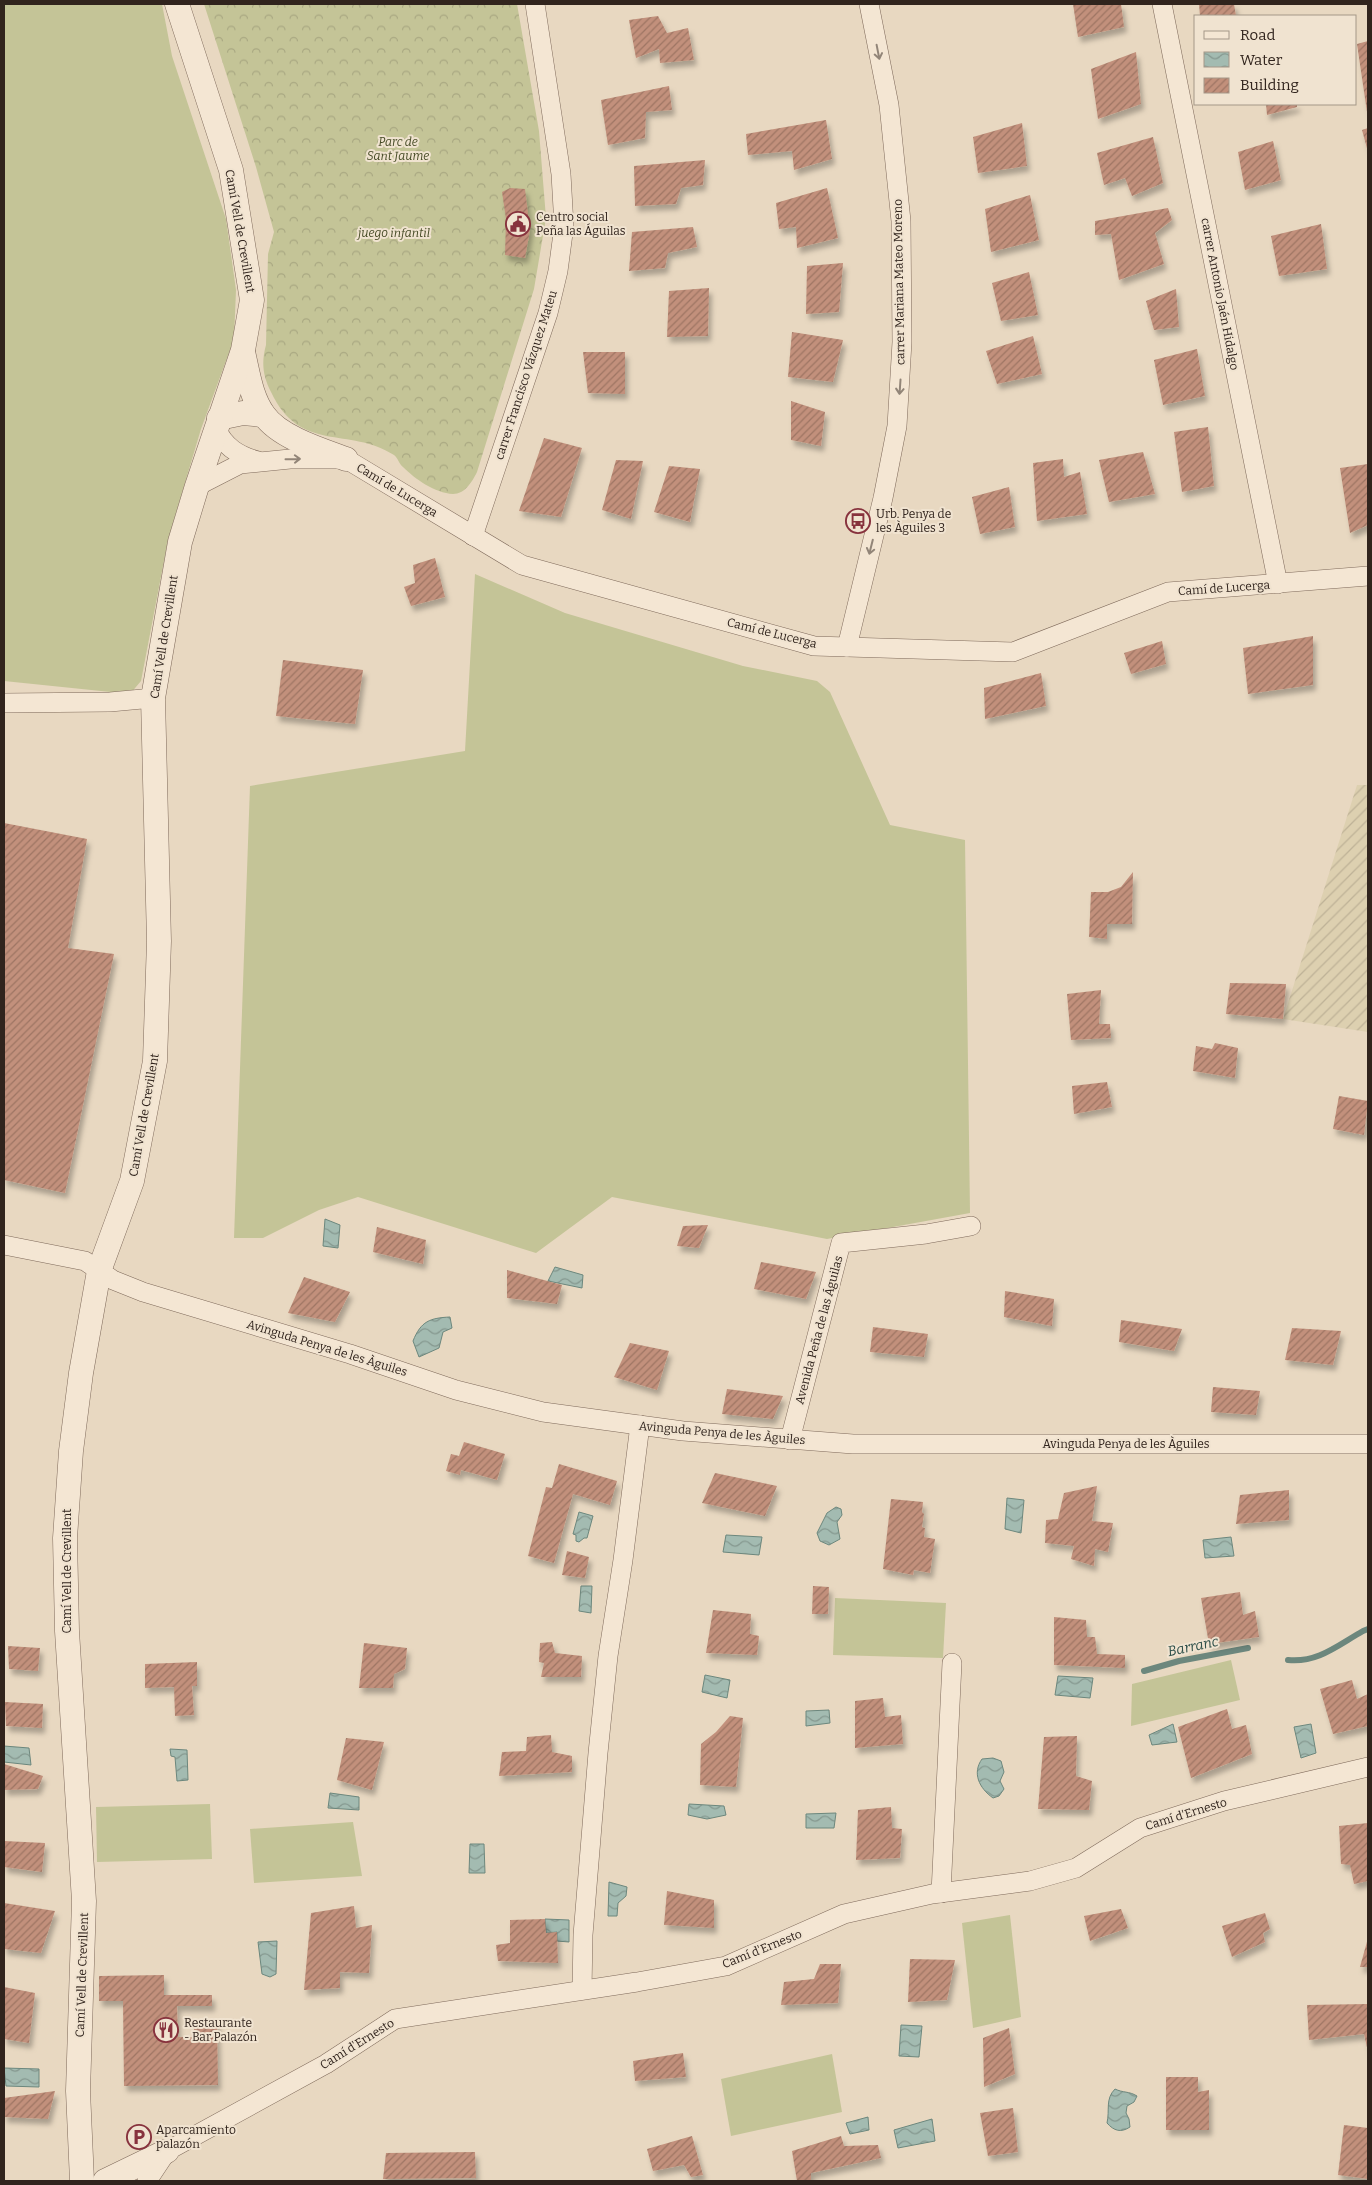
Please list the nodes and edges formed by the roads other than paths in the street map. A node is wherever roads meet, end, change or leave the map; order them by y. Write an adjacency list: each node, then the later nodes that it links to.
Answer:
1 (177, 4): 5 (street, Camí Vell de Crevillent)
2 (535, 4): 11 (street, carrer Francisco Vázquez Mateu)
3 (869, 4): 14 (street, carrer Mariana Mateo Moreno, one-way to 14)
4 (1162, 4): 13 (street, carrer Antonio Jaén Hidalgo)
5 (243, 350): 6 (street); 7 (street, Camí Vell de Crevillent)
6 (263, 415): 7 (street); 8 (street)
7 (217, 423): 9 (street, Camí de Lucerga); 10 (street, Camí Vell de Crevillent)
8 (346, 459): 9 (street, Camí de Lucerga, one-way to 8); 11 (street, Camí de Lucerga)
9 (260, 461): 10 (street, Camí de Lucerga)
10 (197, 486): 15 (street, Camí Vell de Crevillent)
11 (473, 536): 14 (street, Camí de Lucerga)
12 (1368, 576): 13 (street, Camí de Lucerga)
13 (1278, 584): 14 (street, Camí de Lucerga)
14 (846, 647)
15 (153, 698): 16 (street); 19 (street, Camí Vell de Crevillent)
16 (4, 704)
17 (971, 1226): 21 (street, Avenida Peña de las Águilas)
18 (4, 1245): 19 (street, Avinguda Penya de les Àguiles)
19 (99, 1271): 20 (street, Avinguda Penya de les Àguiles); 28 (street, Camí Vell de Crevillent)
20 (640, 1425): 21 (street, Avinguda Penya de les Àguiles); 26 (street)
21 (790, 1440): 22 (street, Avinguda Penya de les Àguiles)
22 (1368, 1444)
23 (952, 1663): 25 (street)
24 (1368, 1767): 25 (street, Camí d'Ernesto)
25 (941, 1893): 26 (street, Camí d'Ernesto)
26 (582, 1990): 27 (street, Camí d'Ernesto)
27 (167, 2152): 29 (street); 30 (street)
28 (82, 2181)
29 (105, 2181)
30 (147, 2181)

